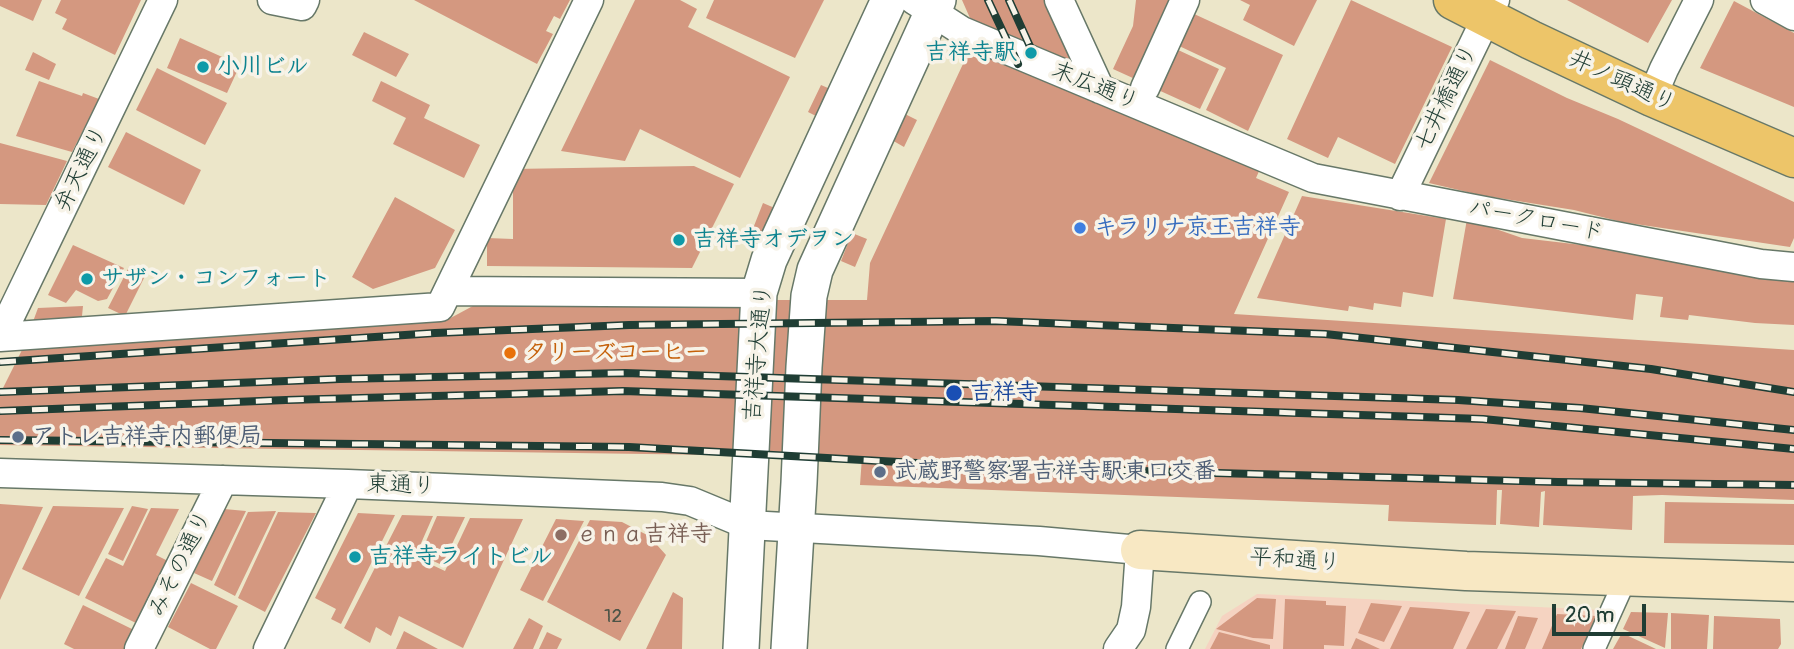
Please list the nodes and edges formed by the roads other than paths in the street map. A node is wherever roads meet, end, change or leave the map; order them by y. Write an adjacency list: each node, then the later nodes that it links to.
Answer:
1 (163, 0): 23 (street, 弁天通り)
2 (272, 0): 3 (street)
3 (305, 0)
4 (589, 0): 21 (street)
5 (889, 0): 22 (street, 吉祥寺大通り)
6 (1059, 0): 15 (street)
7 (1185, 0): 14 (street)
8 (1453, 0): 12 (main road, 井ノ頭通り)
9 (1699, 0): 16 (street)
10 (1765, 0): 13 (street)
11 (928, 4): 15 (street, 末広通り); 28 (street, 吉祥寺大通り)
12 (1490, 9): 16 (main road, 井ノ頭通り); 19 (street, 七井橋通り)
13 (1794, 16)
14 (1145, 88)
15 (1100, 89): 18 (street, 末広通り)
16 (1652, 97): 17 (main road, 井ノ頭通り)
17 (1794, 158)
18 (1280, 166): 19 (street, パークロード)
19 (1400, 195): 20 (street, パークロード)
20 (1794, 267)
21 (448, 291): 22 (street); 23 (street)
22 (760, 293): 27 (street, 吉祥寺大通り)
23 (0, 337)
24 (0, 473): 25 (street, 東通り)
25 (223, 480): 26 (street, 東通り); 33 (street, みその通り)
26 (348, 484): 27 (street, 東通り); 34 (street)
27 (748, 525): 28 (street, 東通り); 35 (street, 吉祥寺大通り)
28 (797, 528): 29 (street, 平和通り); 36 (street, 吉祥寺大通り)
29 (1140, 550): 30 (main road, 平和通り); 37 (street)
30 (1626, 578): 31 (main road, 平和通り); 39 (street)
31 (1794, 582)
32 (1200, 602): 38 (street)
33 (139, 649)
34 (268, 649)
35 (741, 649)
36 (789, 649)
37 (1118, 649)
38 (1177, 649)
39 (1594, 649)

